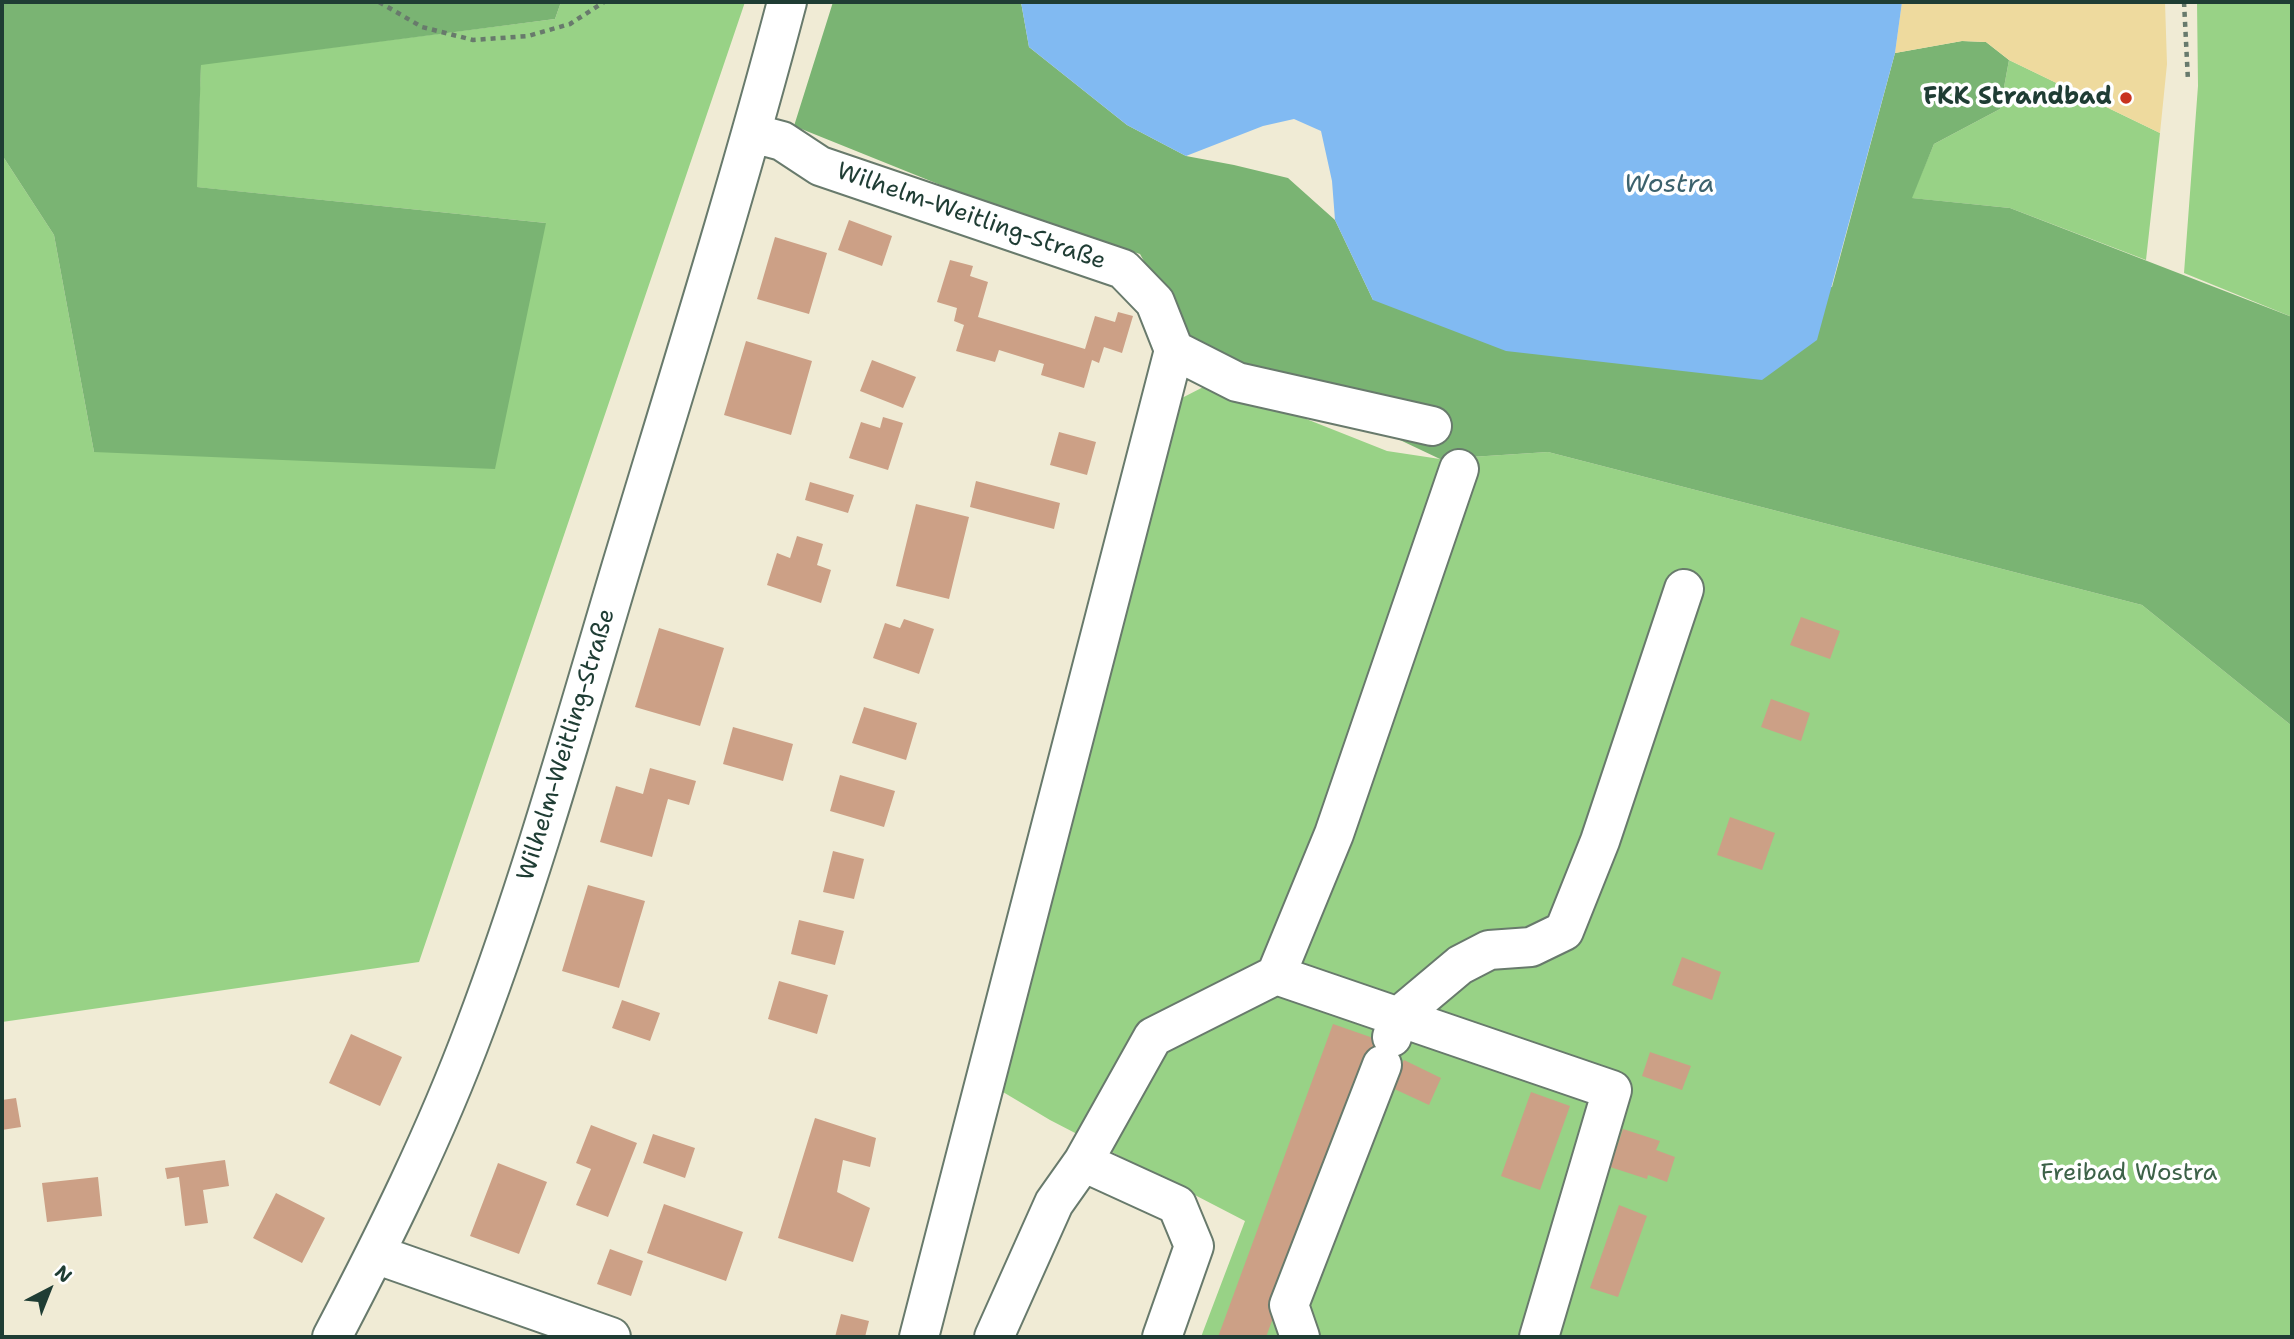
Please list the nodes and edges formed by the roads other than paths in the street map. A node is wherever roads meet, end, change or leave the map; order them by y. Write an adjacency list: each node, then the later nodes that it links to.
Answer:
1 (787, 2): 2 (street, Wilhelm-Weitling-Straße)
2 (752, 133): 3 (street, Wilhelm-Weitling-Straße); 10 (street, Wilhelm-Weitling-Straße)
3 (1174, 350): 4 (street); 13 (street)
4 (1432, 426)
5 (1459, 469): 7 (street)
6 (1684, 589): 8 (street)
7 (1276, 975): 8 (street); 9 (street)
8 (1390, 1041): 16 (street); 17 (street)
9 (1083, 1162): 14 (street); 15 (street)
10 (376, 1254): 11 (street, Wilhelm-Weitling-Straße); 12 (street)
11 (332, 1337)
12 (611, 1337)
13 (919, 1337)
14 (994, 1337)
15 (1162, 1337)
16 (1300, 1337)
17 (1539, 1337)

